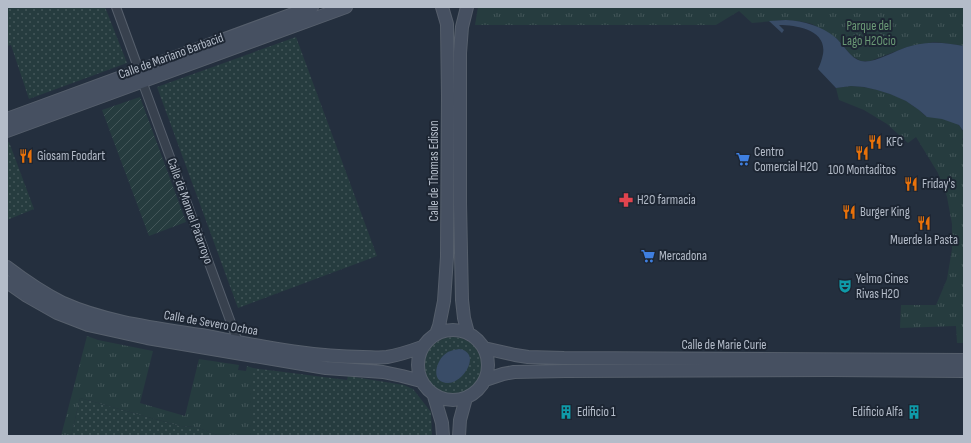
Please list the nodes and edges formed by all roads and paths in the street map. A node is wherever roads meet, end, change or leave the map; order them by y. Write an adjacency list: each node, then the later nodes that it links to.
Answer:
1 (116, 7): 6 (street, Calle de Manuel Patarroyo)
2 (312, 7): 6 (street, Calle de Mariano Barbacid)
3 (346, 7): 6 (street, Calle de Mariano Barbacid)
4 (442, 7): 12 (street, Calle de Thomas Edison)
5 (467, 7): 11 (street, Calle de Thomas Edison)
6 (141, 75): 7 (street, Calle de Mariano Barbacid); 8 (street, Calle de Mariano Barbacid); 13 (street, Calle de Manuel Patarroyo)
7 (7, 119)
8 (7, 131)
9 (7, 267): 13 (street, Calle de Severo Ochoa)
10 (7, 282): 19 (street, Calle de Severo Ochoa)
11 (468, 333): 12 (street); 15 (street)
12 (436, 334): 14 (street)
13 (238, 342): 14 (street, Calle de Severo Ochoa)
14 (422, 347): 19 (street)
15 (484, 348): 16 (street, Calle de Marie Curie); 18 (street)
16 (964, 360)
17 (964, 371): 18 (street, Calle de Marie Curie)
18 (485, 380): 21 (street)
19 (421, 381): 20 (street)
20 (434, 396): 21 (street); 22 (street)
21 (466, 398): 23 (street)
22 (443, 436)
23 (459, 436)

